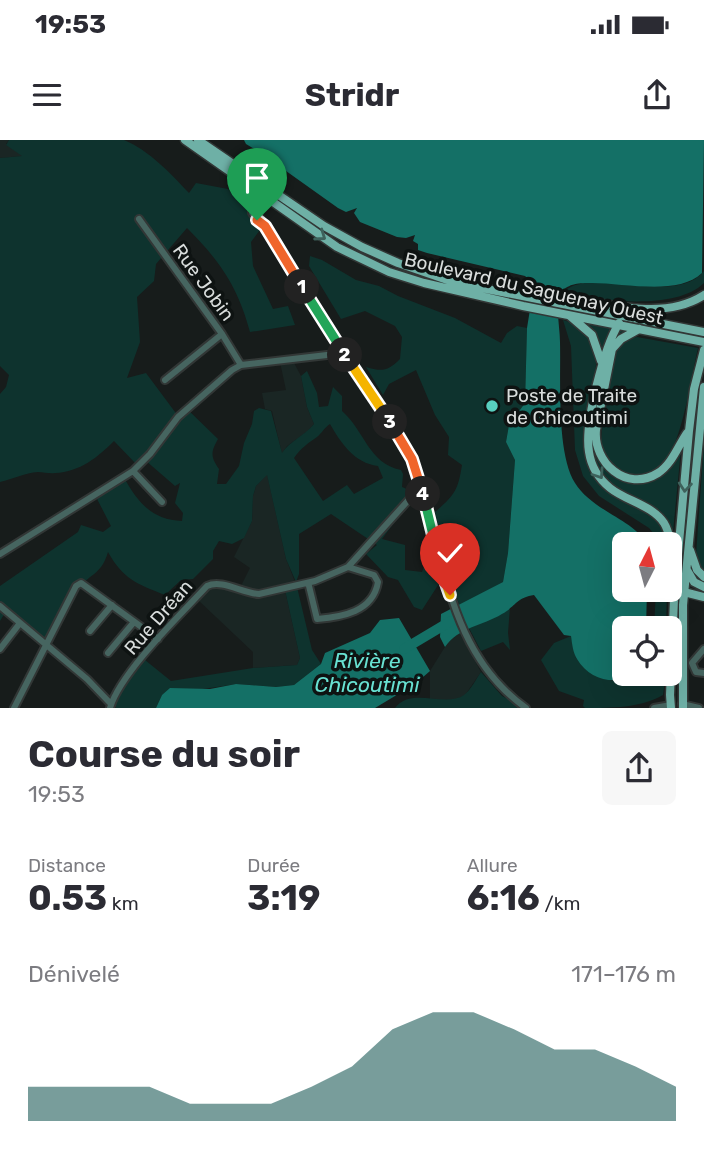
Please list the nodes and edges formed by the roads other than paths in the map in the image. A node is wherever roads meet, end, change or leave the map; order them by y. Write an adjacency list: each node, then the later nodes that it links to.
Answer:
1 (185, 140): 3 (main road, Boulevard du Saguenay Ouest)
2 (198, 140): 3 (main road, Boulevard du Saguenay Ouest)
3 (264, 194): 6 (main road, Boulevard du Saguenay Ouest); 15 (street)
4 (139, 219): 12 (street, Rue Jobin)
5 (704, 295): 7 (main road)
6 (524, 301): 7 (main road, Boulevard du Saguenay Ouest); 7 (main road, Boulevard du Saguenay Ouest)
7 (570, 307): 8 (main road, Boulevard du Saguenay Ouest); 9 (main road, Boulevard du Saguenay Ouest); 16 (main road)
8 (623, 316): 9 (main road); 11 (main road, Boulevard du Saguenay Ouest)
9 (618, 325): 10 (main road, Boulevard du Saguenay Ouest); 16 (main road)
10 (639, 329): 13 (main road, Boulevard du Saguenay Ouest); 20 (main road)
11 (704, 332)
12 (222, 334): 17 (street, Rue Jobin); 18 (street)
13 (704, 342)
14 (704, 350): 20 (main road)
15 (344, 353): 17 (street); 22 (street)
16 (602, 364): 24 (main road, one-way to 24)
17 (241, 365): 21 (street)
18 (165, 380)
19 (704, 387): 26 (main road)
20 (689, 431): 25 (main road, one-way to 25)
21 (133, 471): 23 (street); 27 (street)
22 (422, 491): 28 (street, Rue Dréan); 52 (street)
23 (162, 502)
24 (667, 532)
25 (679, 532)
26 (689, 547): 29 (main road); 30 (main road)
27 (0, 554)
28 (348, 567): 31 (street); 42 (street, Rue Dréan)
29 (687, 570): 32 (main road); 34 (main road)
30 (704, 577)
31 (309, 586)
32 (704, 587)
33 (682, 592): 34 (main road)
34 (685, 593): 35 (main road); 49 (main road)
35 (704, 597)
36 (674, 602): 50 (main road)
37 (112, 605): 39 (street); 41 (street); 43 (street)
38 (0, 606): 40 (street)
39 (134, 622): 42 (street); 46 (street)
40 (20, 623): 43 (street); 44 (street)
41 (90, 631)
42 (158, 639): 48 (street, Rue Dréan)
43 (45, 644): 48 (street); 51 (street)
44 (0, 649)
45 (704, 649): 47 (street)
46 (108, 653)
47 (704, 673)
48 (111, 706)
49 (682, 706): 50 (main road); 54 (street)
50 (671, 707): 53 (street)
51 (14, 708)
52 (526, 708)
53 (654, 708)
54 (699, 708)

